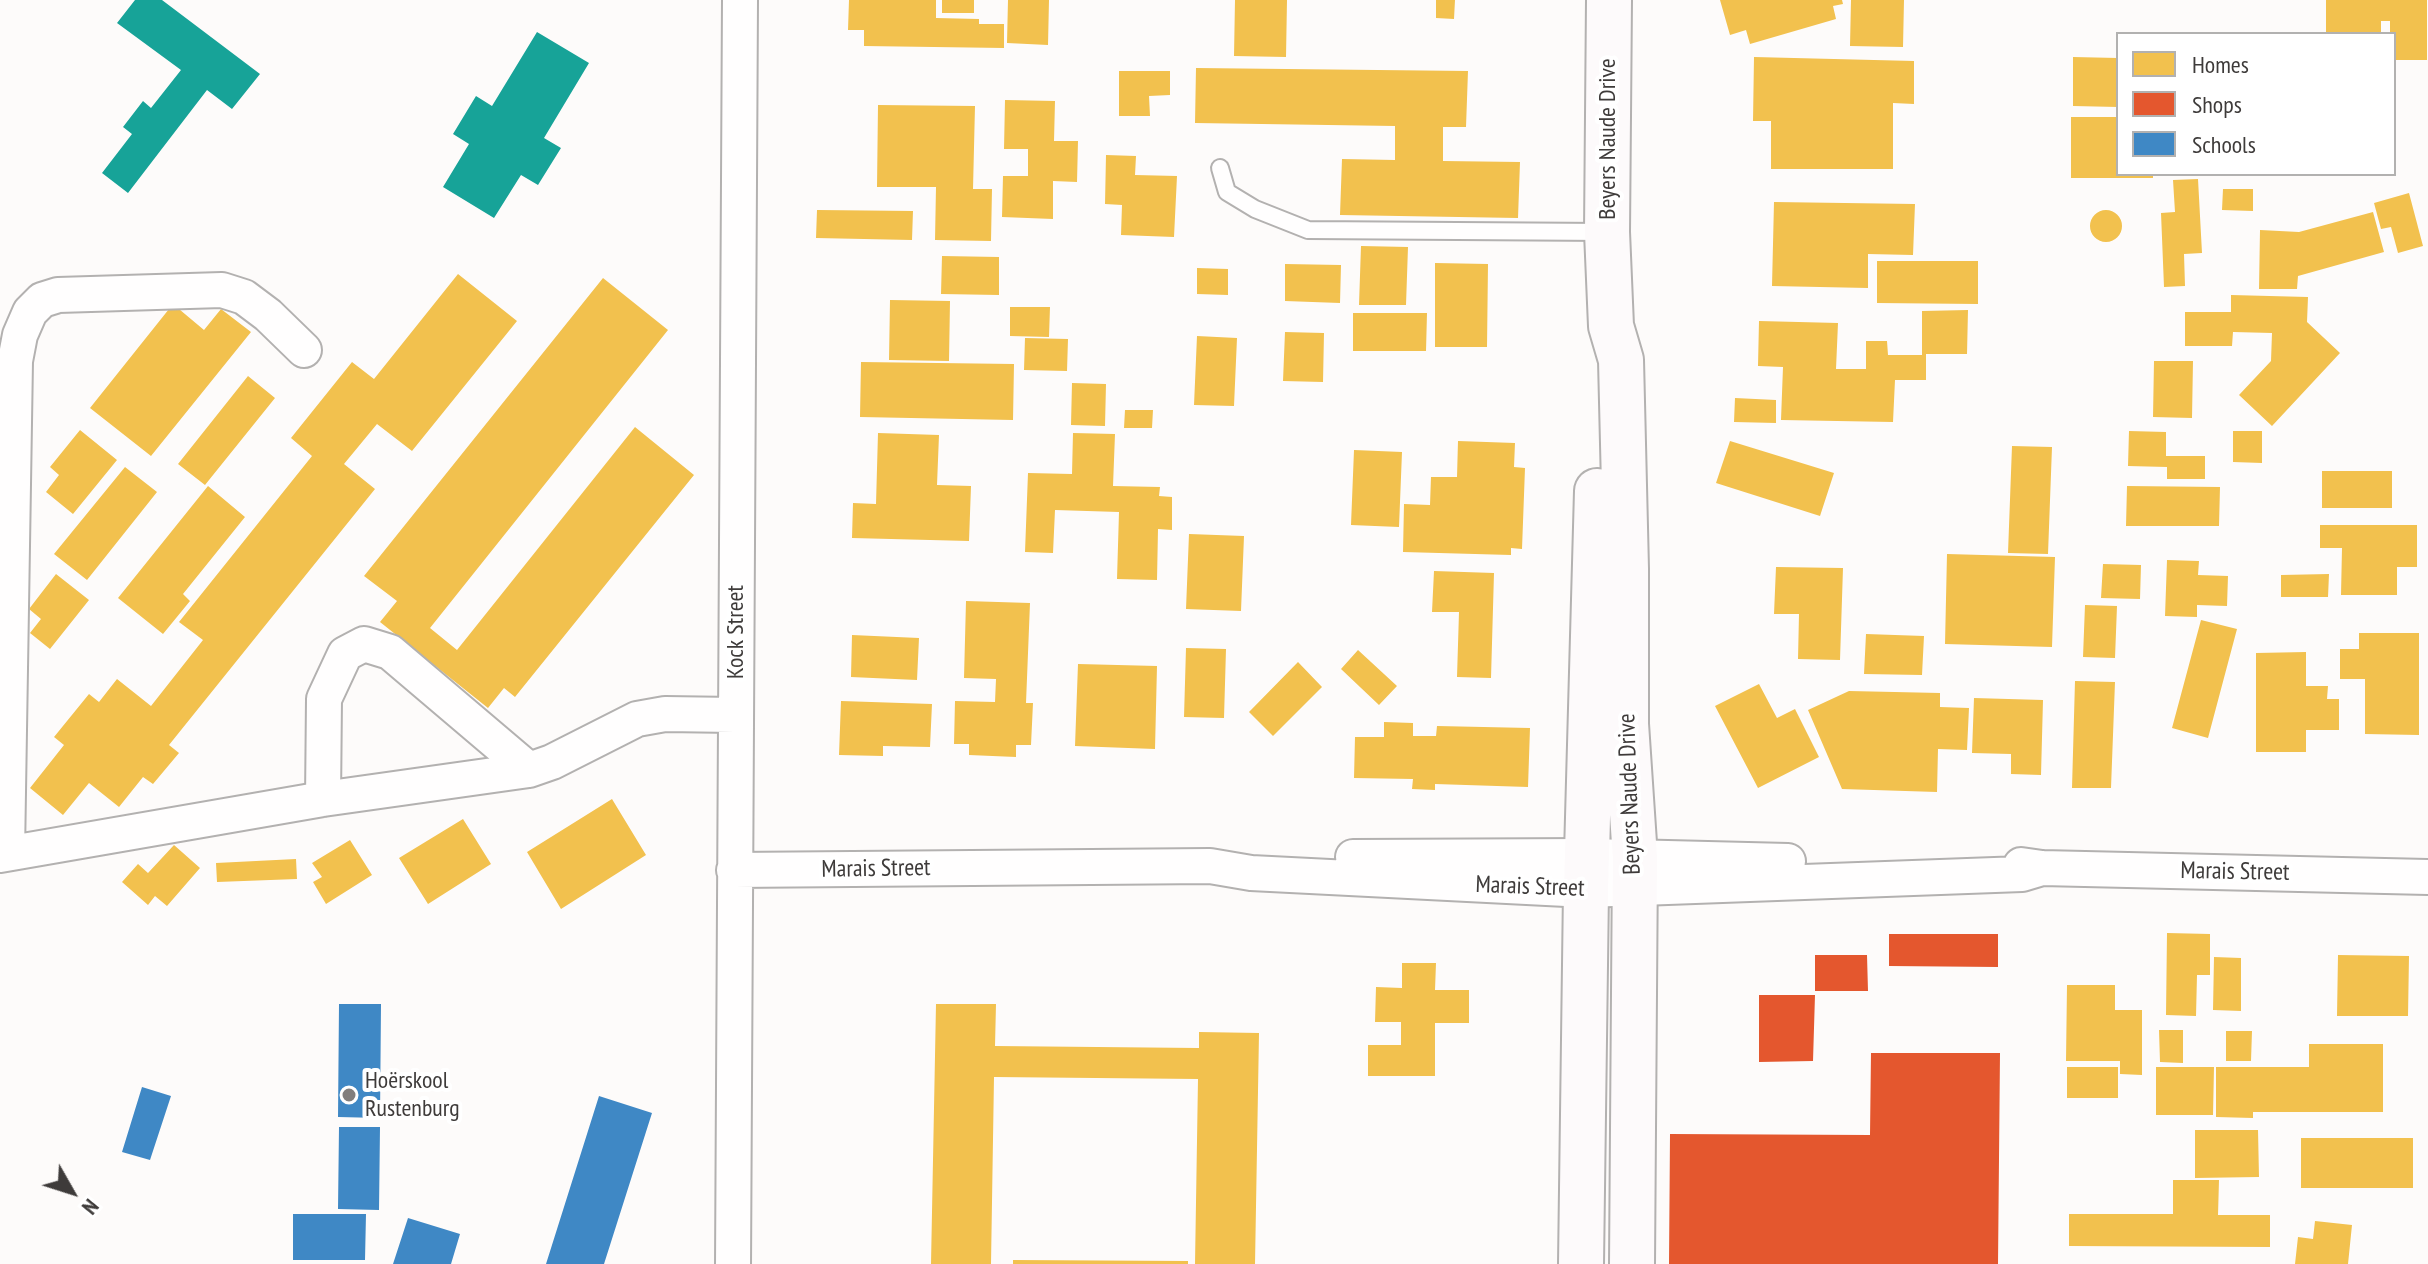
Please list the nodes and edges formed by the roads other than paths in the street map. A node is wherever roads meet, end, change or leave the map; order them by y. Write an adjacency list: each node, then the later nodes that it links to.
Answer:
1 (740, 0): 7 (street, Kock Street)
2 (1609, 0): 4 (street, Beyers Naude Drive)
3 (1220, 168): 4 (lane)
4 (1607, 232): 5 (street, Beyers Naude Drive)
5 (1611, 326): 12 (street, Beyers Naude Drive); 13 (street, Beyers Naude Drive)
6 (304, 350): 10 (street)
7 (735, 715): 8 (street); 11 (street, Kock Street)
8 (529, 770): 9 (street); 9 (street)
9 (323, 799): 10 (street)
10 (4, 854)
11 (734, 870): 13 (street, Marais Street); 15 (street, Kock Street)
12 (1634, 872): 13 (street, Marais Street); 14 (street, Marais Street); 17 (street, Beyers Naude Drive)
13 (1587, 873): 16 (street, Beyers Naude Drive)
14 (2428, 877)
15 (733, 1264)
16 (1581, 1264)
17 (1632, 1264)

